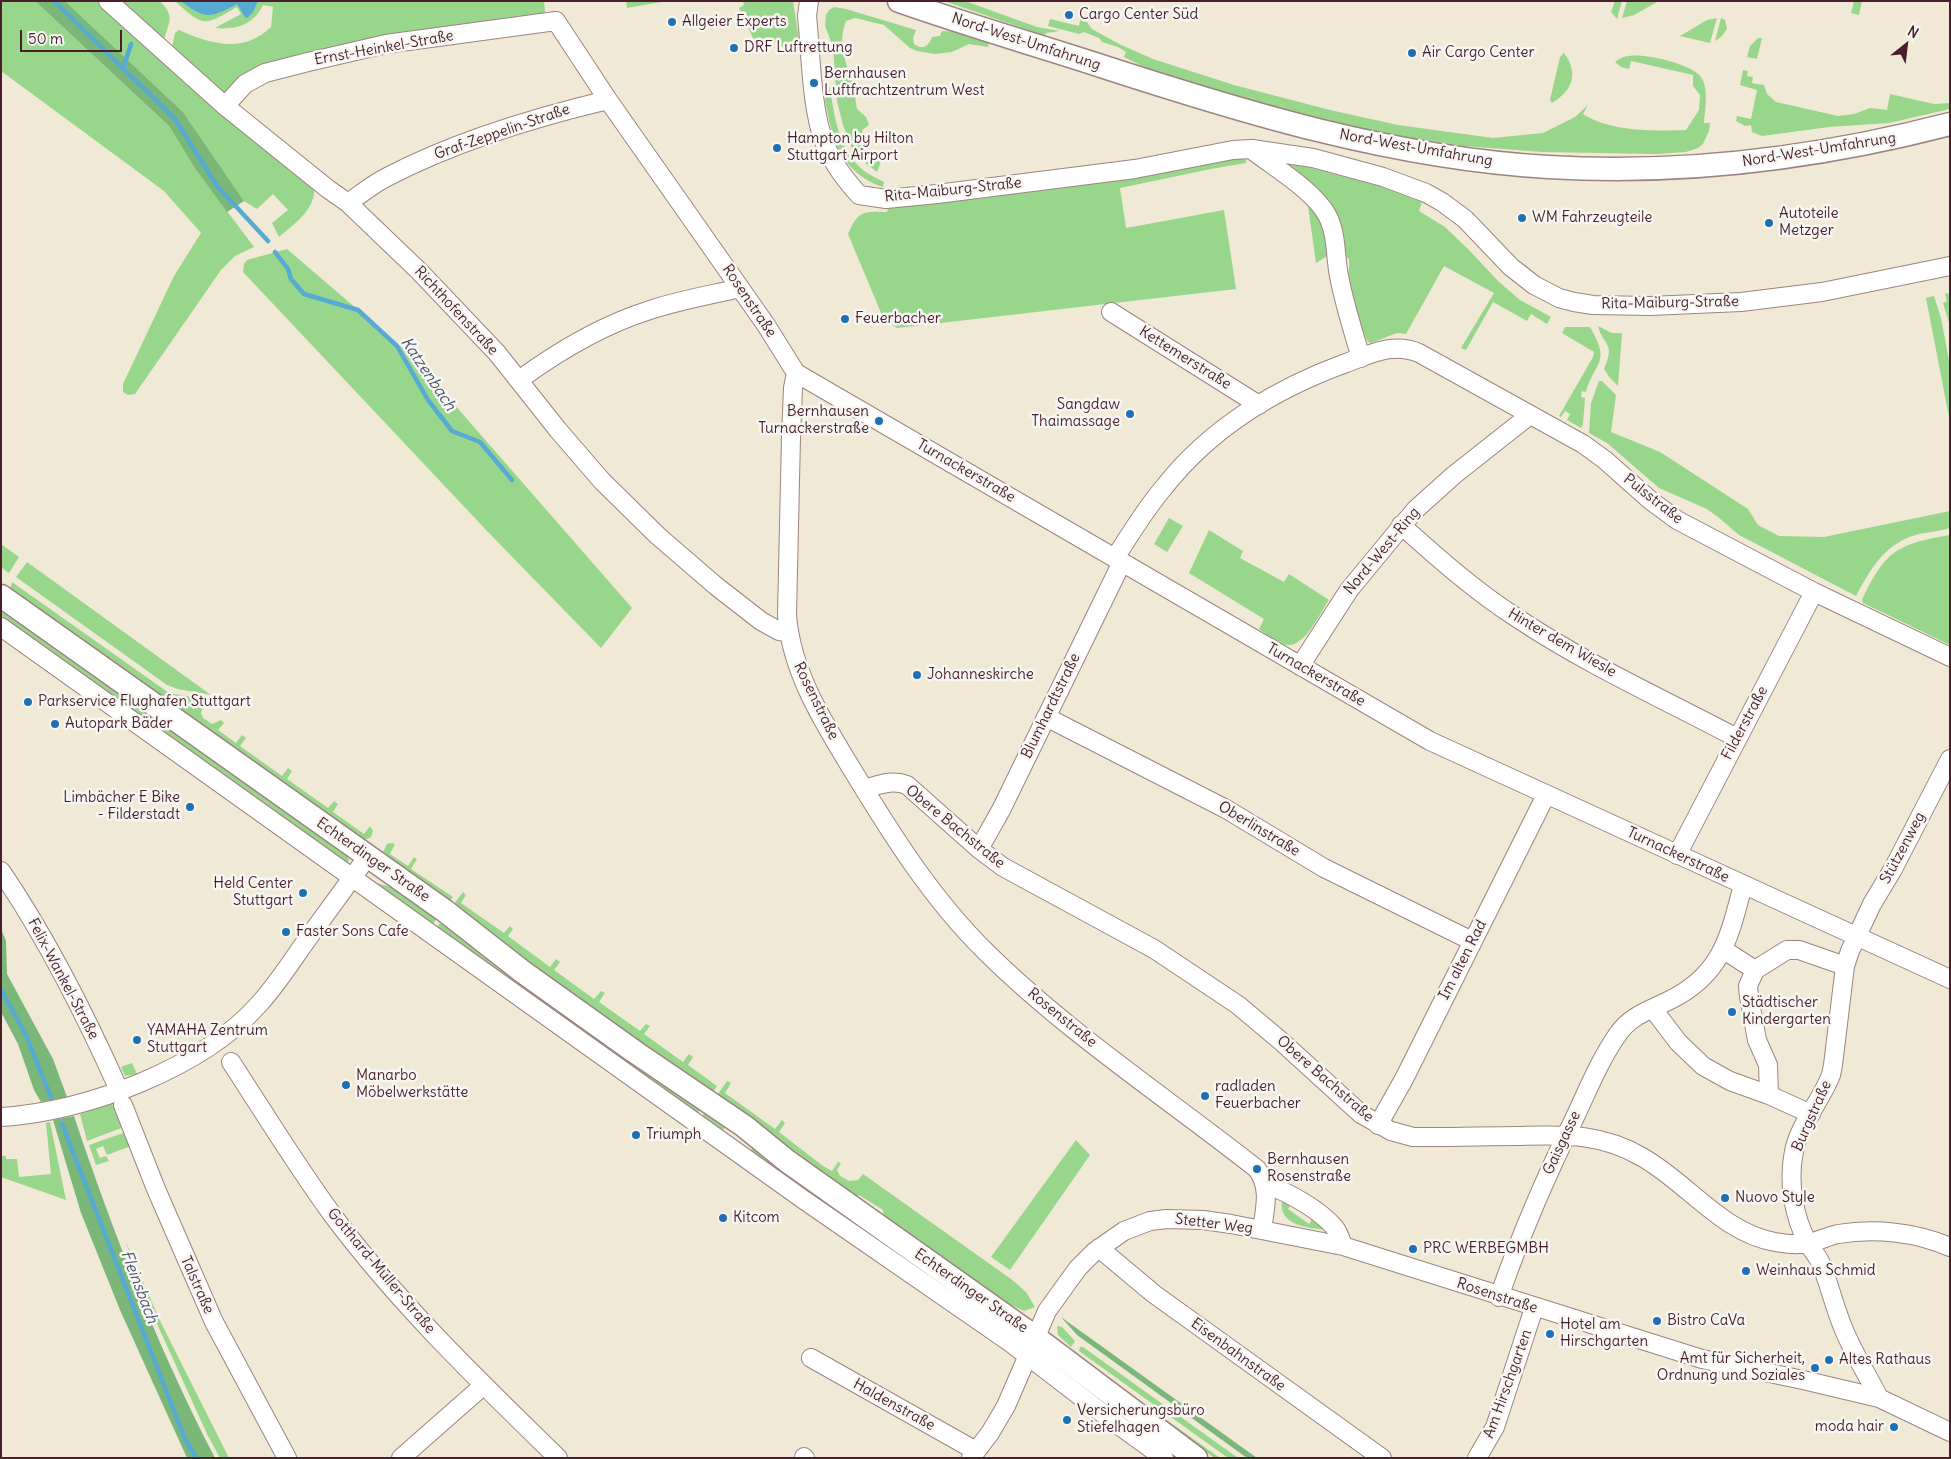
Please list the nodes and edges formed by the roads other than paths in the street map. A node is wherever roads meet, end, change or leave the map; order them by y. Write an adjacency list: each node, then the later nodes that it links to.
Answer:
1 (108, 1): 6 (street, Richthofenstraße)
2 (809, 1): 8 (street, Rita-Maiburg-Straße)
3 (899, 1): 7 (main road, Nord-West-Umfahrung)
4 (556, 21): 5 (street, Rosenstraße); 6 (street, Ernst-Heinkel-Straße)
5 (608, 100): 9 (street, Graf-Zeppelin-Straße); 11 (street, Rosenstraße)
6 (225, 106): 9 (street, Richthofenstraße)
7 (1950, 124)
8 (1252, 149): 10 (street, Rita-Maiburg-Straße); 13 (street)
9 (348, 203): 15 (street, Richthofenstraße)
10 (1950, 266)
11 (740, 288): 14 (street, Rosenstraße); 15 (street)
12 (1111, 312): 16 (street, Kettemerstraße)
13 (1361, 358): 16 (street); 17 (street, Pulsstraße)
14 (796, 373): 19 (street, Turnackerstraße); 23 (street, Rosenstraße)
15 (519, 380): 23 (street, Richthofenstraße)
16 (1259, 405): 19 (street)
17 (1530, 415): 18 (street, Nord-West-Ring); 20 (street, Pulsstraße)
18 (1401, 525): 25 (street, Nord-West-Ring); 27 (street, Hinter dem Wiesle)
19 (1119, 560): 25 (street, Turnackerstraße); 26 (street, Blumhardtstraße)
20 (1814, 592): 24 (street, Pulsstraße); 27 (street, Filderstraße)
21 (1, 596): 33 (main road, Echterdinger Straße)
22 (1, 627): 35 (street, Echterdinger Straße)
23 (788, 632): 29 (street, Rosenstraße)
24 (1950, 657)
25 (1300, 666): 30 (street, Turnackerstraße)
26 (1046, 717): 31 (street, Blumhardtstraße); 38 (street, Oberlinstraße)
27 (1738, 738): 32 (street, Filderstraße)
28 (1950, 759): 37 (street, Stützenweg)
29 (864, 789): 31 (street, Obere Bachstraße); 53 (street, Rosenstraße)
30 (1546, 795): 32 (street, Turnackerstraße); 38 (street, Im alten Rad)
31 (979, 849): 49 (street, Obere Bachstraße)
32 (1677, 855): 36 (street, Turnackerstraße)
33 (368, 856): 35 (street); 50 (main road, Echterdinger Straße)
34 (1, 871): 46 (street, Felix-Wankel-Straße)
35 (352, 878): 46 (street); 52 (street, Echterdinger Straße)
36 (1743, 885): 37 (street, Turnackerstraße); 39 (street, Gaisgasse)
37 (1856, 937): 40 (street, Burgstraße); 42 (street, Turnackerstraße)
38 (1472, 941): 49 (street, Im alten Rad)
39 (1724, 950): 41 (street); 43 (street, Gaisgasse)
40 (1845, 966): 41 (street); 47 (street, Burgstraße)
41 (1755, 970): 45 (street)
42 (1950, 979)
43 (1653, 1008): 45 (street); 51 (street, Gaisgasse)
44 (231, 1062): 63 (street, Gotthard-Müller-Straße)
45 (1769, 1095): 47 (street)
46 (121, 1098): 48 (street); 67 (street, Talstraße)
47 (1811, 1114): 55 (street, Burgstraße)
48 (1, 1117)
49 (1378, 1125): 51 (street, Obere Bachstraße)
50 (744, 1126): 52 (street); 61 (main road, Echterdinger Straße)
51 (1566, 1135): 55 (street, Obere Bachstraße); 59 (street, Gaisgasse)
52 (730, 1147): 61 (street, Echterdinger Straße)
53 (1266, 1184): 54 (street); 56 (street)
54 (1262, 1230): 56 (street, Stetter Weg); 58 (street, Stetter Weg)
55 (1808, 1243): 57 (street, Obere Bachstraße); 64 (street, Burgstraße)
56 (1343, 1246): 59 (street, Rosenstraße)
57 (1950, 1247)
58 (1099, 1248): 61 (street, Stetter Weg); 72 (street, Eisenbahnstraße)
59 (1499, 1297): 60 (street, Rosenstraße)
60 (1534, 1308): 64 (street, Rosenstraße); 73 (street, Am Hirschgarten)
61 (1031, 1347): 66 (street, Stetter Weg); 70 (street, Echterdinger Straße); 71 (main road, Echterdinger Straße)
62 (811, 1358): 66 (street, Haldenstraße)
63 (484, 1385): 68 (street); 69 (street, Gotthard-Müller-Straße)
64 (1879, 1398): 65 (street, Rosenstraße)
65 (1950, 1432)
66 (974, 1454)
67 (287, 1458)
68 (401, 1458)
69 (558, 1458)
70 (1164, 1458)
71 (1196, 1458)
72 (1382, 1458)
73 (1477, 1458)

